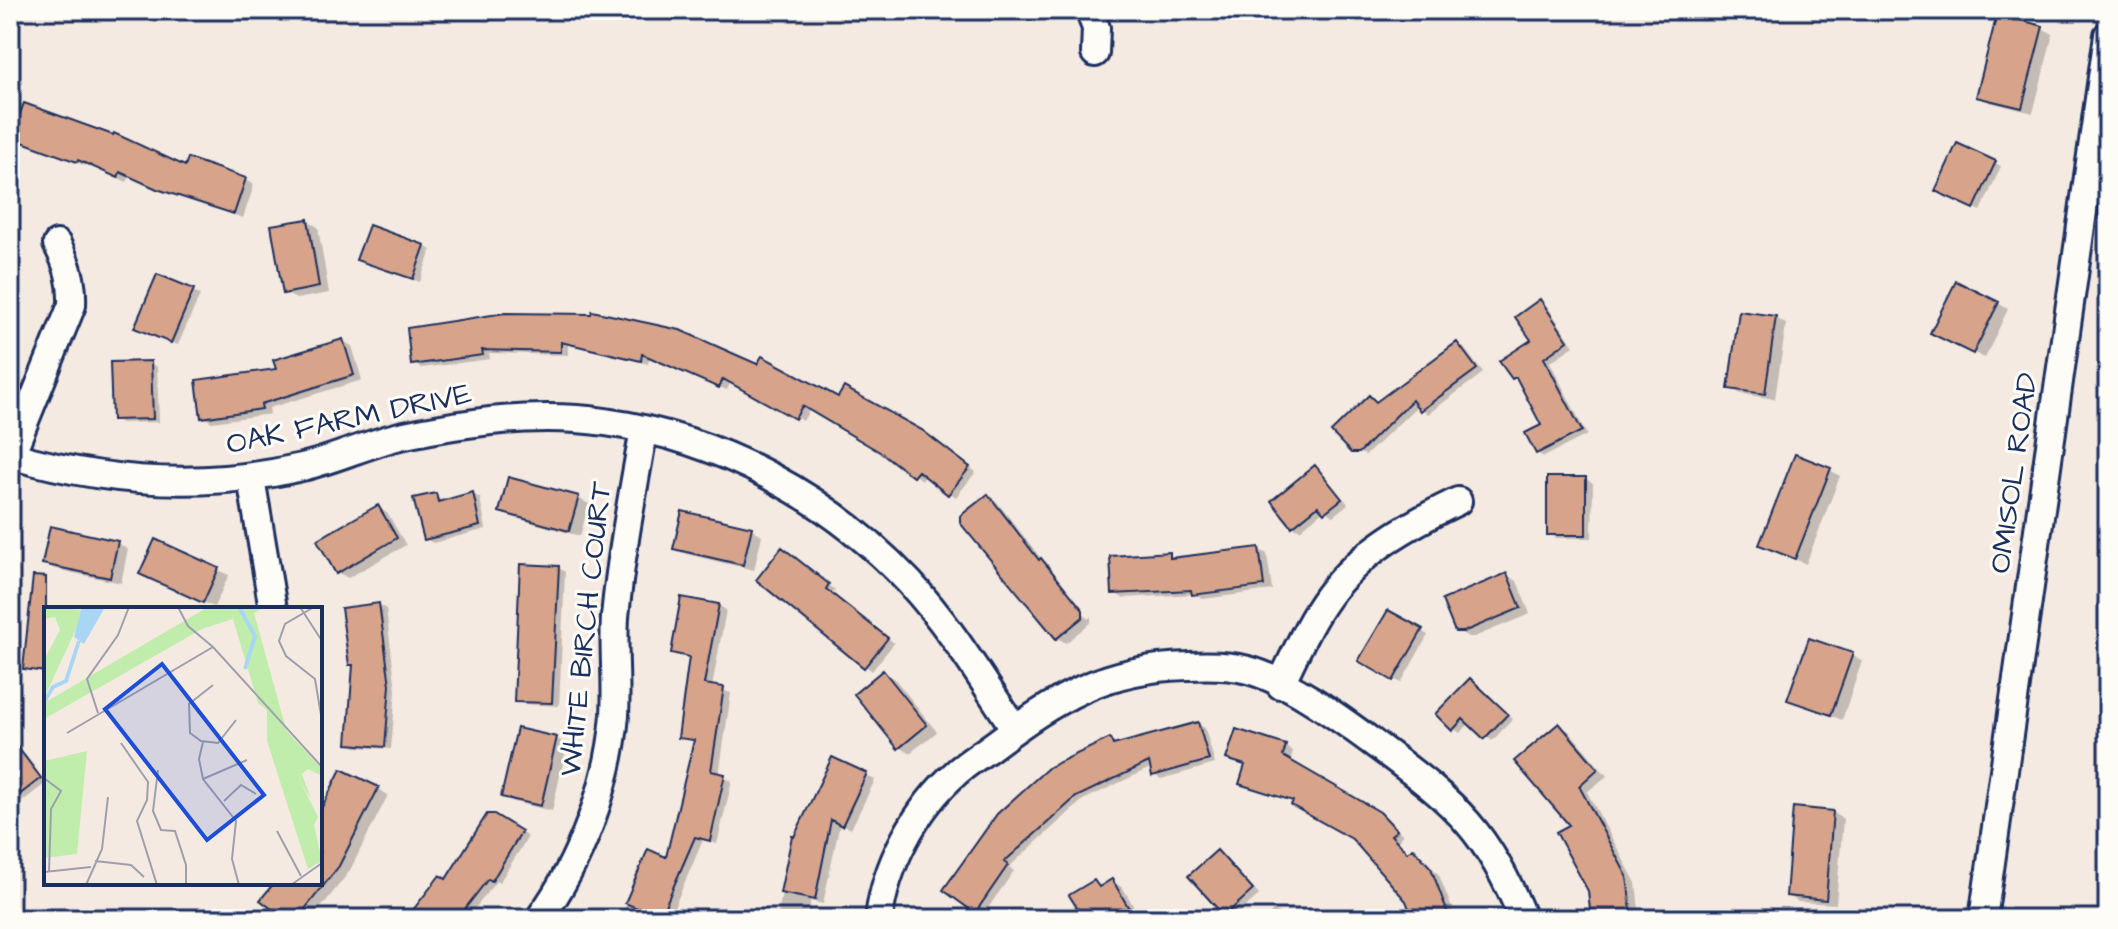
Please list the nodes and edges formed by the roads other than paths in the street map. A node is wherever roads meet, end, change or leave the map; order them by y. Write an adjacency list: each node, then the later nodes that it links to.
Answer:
1 (1089, 10): 3 (street)
2 (2108, 35): 15 (street, OMISOL ROAD)
3 (1095, 53)
4 (57, 244): 6 (street)
5 (644, 429): 7 (street, OAK FARM DRIVE); 11 (street, OAK FARM DRIVE); 12 (street, WHITE BIRCH COURT)
6 (10, 455): 7 (street, OAK FARM DRIVE)
7 (251, 478): 9 (street)
8 (1458, 501): 10 (street)
9 (273, 607)
10 (1280, 685): 11 (street); 14 (street)
11 (1015, 729): 13 (street)
12 (539, 919)
13 (879, 919)
14 (1523, 919)
15 (1983, 919)

